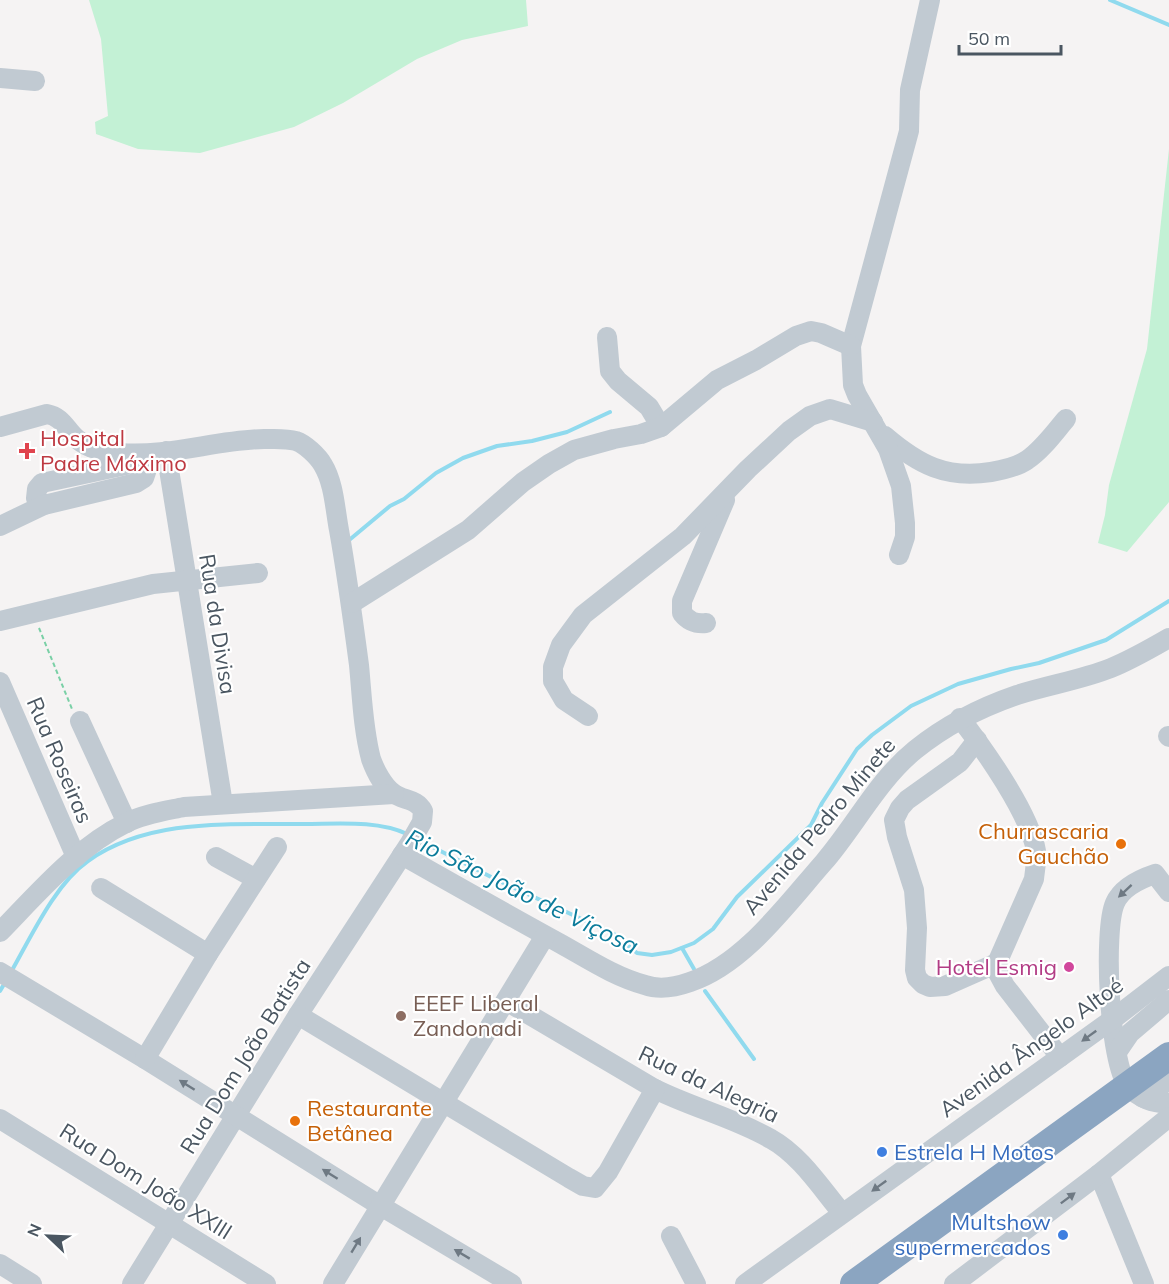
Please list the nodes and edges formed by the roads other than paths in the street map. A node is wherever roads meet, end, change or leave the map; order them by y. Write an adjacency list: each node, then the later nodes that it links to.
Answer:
1 (930, 0): 5 (street)
2 (0, 78): 3 (street)
3 (35, 81)
4 (607, 337): 8 (street)
5 (851, 346): 8 (street); 9 (street)
6 (1065, 419): 9 (street)
7 (0, 427): 11 (street)
8 (661, 427): 17 (street)
9 (876, 427): 12 (street); 14 (street)
10 (166, 451): 11 (street); 16 (street, Rua da Divisa); 17 (street)
11 (136, 458): 13 (street)
12 (733, 484): 19 (street); 23 (street)
13 (0, 526)
14 (899, 555)
15 (258, 573): 16 (street)
16 (187, 580): 18 (street); 27 (street, Rua da Divisa)
17 (352, 603): 26 (street)
18 (0, 621)
19 (706, 623)
20 (1169, 638): 24 (street, Avenida Pedro Minete)
21 (0, 682): 31 (street, Rua Roseiras)
22 (76, 716): 28 (street)
23 (588, 716)
24 (960, 718): 25 (street); 38 (street, Avenida Pedro Minete)
25 (977, 740): 40 (street); 40 (street)
26 (394, 794): 27 (street); 30 (street, Rua Dom João Batista)
27 (223, 804): 28 (street)
28 (127, 823): 31 (street)
29 (277, 847): 34 (street)
30 (406, 849): 38 (street, Avenida Pedro Minete); 45 (street, Rua Dom João Batista)
31 (76, 857): 37 (street)
32 (216, 857): 34 (street)
33 (1162, 872): 36 (street); 46 (street, one-way to 46)
34 (256, 879): 39 (street)
35 (101, 888): 39 (street)
36 (1169, 892)
37 (0, 932)
38 (545, 936): 44 (street)
39 (208, 954): 50 (street)
40 (997, 963): 49 (street)
41 (2, 974): 50 (street)
42 (1169, 976): 46 (street, Avenida Ângelo Altoé)
43 (1169, 1000): 47 (street)
44 (506, 1001): 52 (street, Rua da Alegria); 54 (street)
45 (297, 1015): 54 (street); 56 (street, Rua Dom João Batista)
46 (1113, 1019): 47 (street); 49 (street, Avenida Ângelo Altoé, one-way to 49)
47 (1117, 1052): 53 (street)
48 (1169, 1056): 53 (highway)
49 (1060, 1057): 61 (street, Avenida Ângelo Altoé, one-way to 61)
50 (145, 1059): 56 (street, one-way to 50)
51 (1169, 1080): 53 (street)
52 (655, 1089): 54 (street); 61 (street, Rua da Alegria)
53 (1136, 1092): 55 (street); 72 (highway)
54 (444, 1102): 60 (street)
55 (1169, 1103)
56 (237, 1116): 60 (street, one-way to 56); 62 (street, Rua Dom João Batista)
57 (1169, 1117): 59 (street)
58 (0, 1119): 62 (street, Rua Dom João XXIII)
59 (1099, 1174): 73 (street, one-way to 59); 74 (street)
60 (379, 1206): 68 (street, one-way to 60); 69 (street, one-way to 60)
61 (842, 1213): 71 (street, Avenida Ângelo Altoé)
62 (168, 1224): 66 (street, Rua Dom João Batista); 67 (street, Rua Dom João XXIII)
63 (671, 1236): 70 (street)
64 (0, 1264): 65 (street)
65 (32, 1284)
66 (132, 1284)
67 (266, 1284)
68 (333, 1284)
69 (512, 1284)
70 (696, 1284)
71 (745, 1284)
72 (854, 1284)
73 (954, 1284)
74 (1144, 1284)

